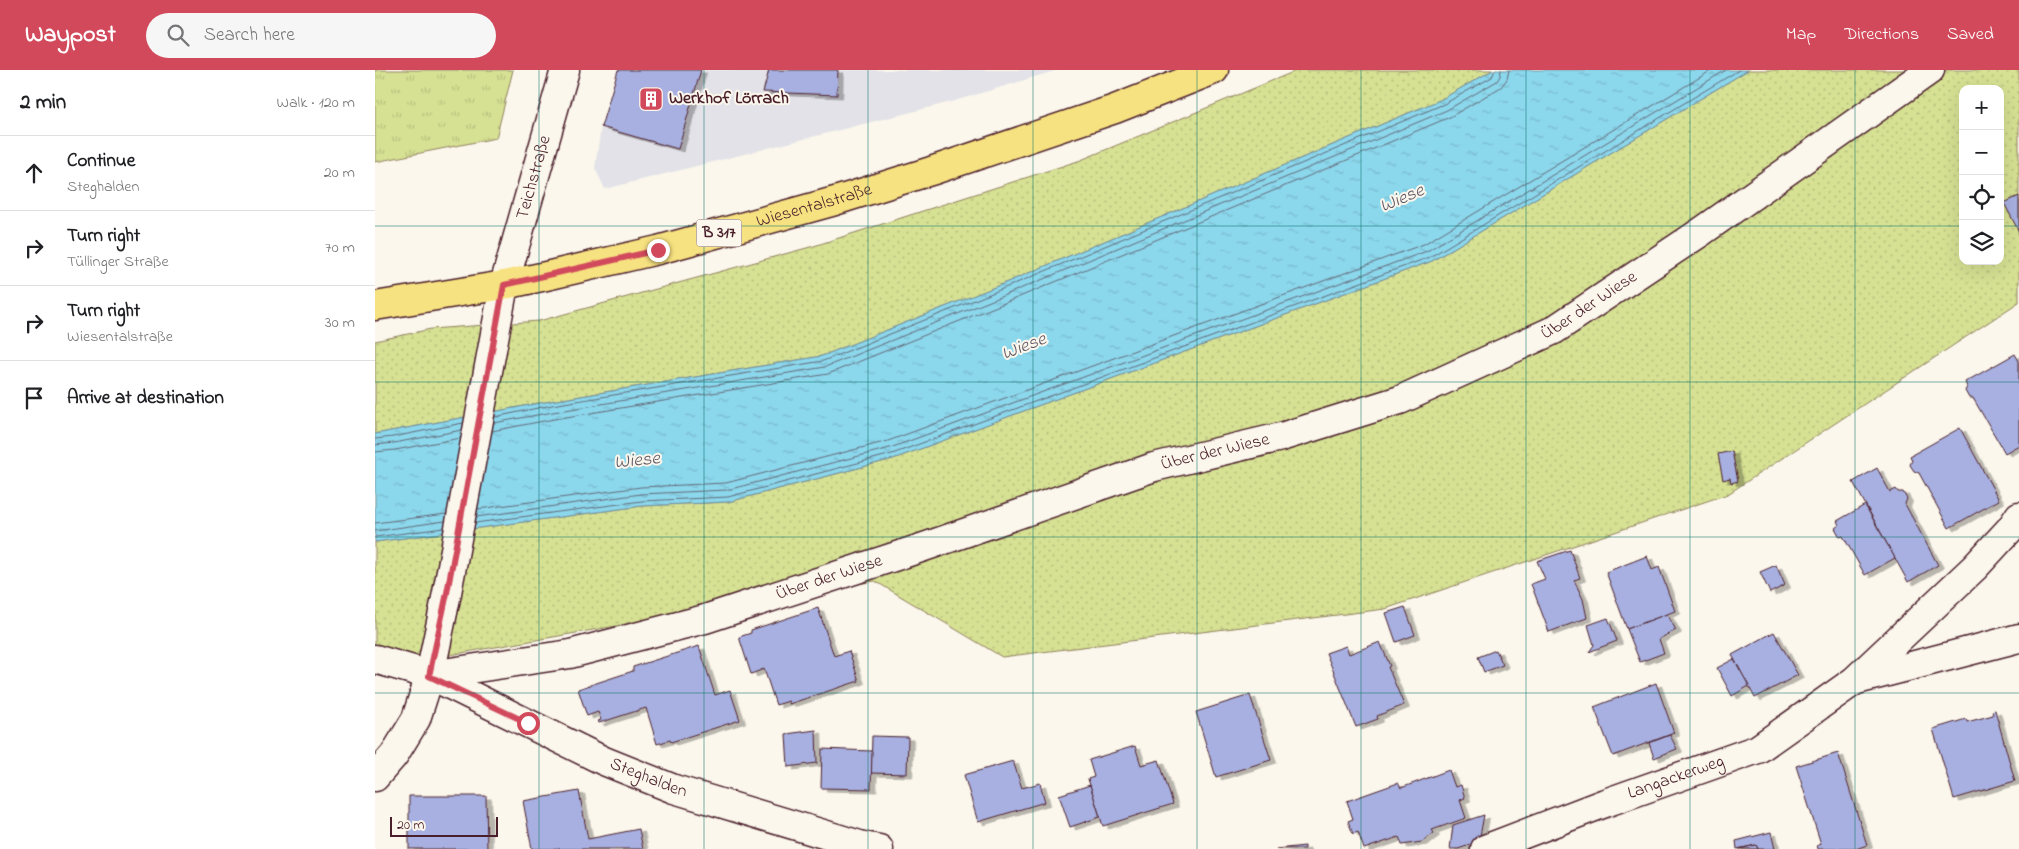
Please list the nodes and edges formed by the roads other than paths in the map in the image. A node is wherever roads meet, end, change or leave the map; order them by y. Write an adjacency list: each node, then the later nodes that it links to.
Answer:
1 (565, 70): 4 (street, Teichstraße)
2 (1214, 70): 4 (main road, Wiesentalstraße / B 317)
3 (1930, 70): 9 (street, Über der Wiese)
4 (504, 285): 5 (main road, Wiesentalstraße / B 317); 9 (street, Teichstraße)
5 (375, 306)
6 (2019, 516): 10 (street, Langackerweg)
7 (2019, 638): 10 (street, Langackerweg)
8 (375, 659): 9 (street, Steghalden)
9 (429, 676): 11 (street, Teichstraße); 12 (street, Steghalden)
10 (1854, 681): 13 (street, Langackerweg)
11 (375, 777)
12 (879, 849)
13 (1485, 849)

